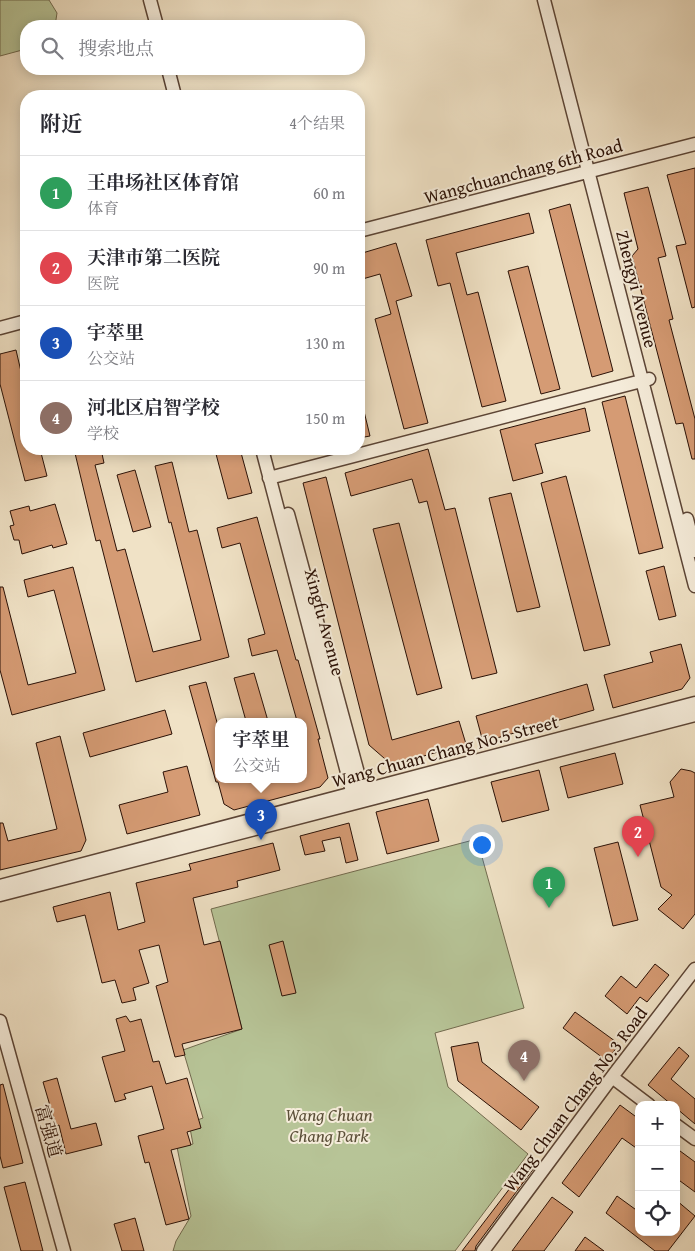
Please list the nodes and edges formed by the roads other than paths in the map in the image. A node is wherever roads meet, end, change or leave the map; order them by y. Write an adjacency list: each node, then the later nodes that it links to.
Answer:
1 (141, 0): 5 (street)
2 (150, 0): 6 (street)
3 (544, 0): 12 (street, Zhengyi Avenue)
4 (552, 0): 12 (street, Zhengyi Avenue)
5 (146, 20)
6 (155, 20)
7 (161, 75): 9 (street)
8 (170, 75): 10 (street)
9 (165, 90)
10 (173, 90)
11 (695, 144): 12 (street, Wangchuanchang 6th Road)
12 (592, 171): 13 (street, Wangchuanchang 6th Road); 16 (street, Zhengyi Avenue)
13 (365, 230)
14 (20, 322): 15 (street)
15 (0, 328)
16 (646, 380): 17 (street); 22 (street, Zhengyi Avenue); 23 (street, Zhengyi Avenue)
17 (365, 453)
18 (264, 455): 21 (street, Xingfu Avenue)
19 (271, 455): 21 (street, Xingfu Avenue)
20 (358, 455): 21 (street)
21 (273, 477): 25 (street, Xingfu Avenue)
22 (695, 551)
23 (695, 586)
24 (693, 713): 25 (street, Wang Chuan Chang No.5 Street)
25 (359, 797): 26 (street, Wang Chuan Chang No.5 Street); 27 (street, Wang Chuan Chang No.5 Street)
26 (0, 886)
27 (0, 895)
28 (695, 969): 30 (street, Wang Chuan Chang No.3 Road)
29 (0, 1021): 34 (street, 富强道)
30 (612, 1077): 31 (street); 35 (street, Wang Chuan Chang No.3 Road)
31 (644, 1101)
32 (680, 1128): 33 (street)
33 (695, 1139)
34 (64, 1251)
35 (483, 1251)

